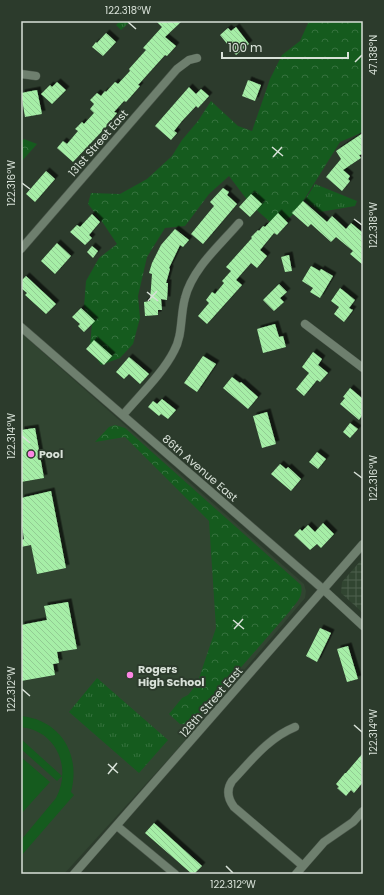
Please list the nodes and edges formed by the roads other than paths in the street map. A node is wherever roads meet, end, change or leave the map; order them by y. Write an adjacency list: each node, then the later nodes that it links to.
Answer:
1 (197, 58): 5 (street, 131st Street East)
2 (21, 74): 3 (street)
3 (36, 76)
4 (240, 222): 9 (street)
5 (21, 249)
6 (305, 324): 8 (street)
7 (21, 327): 9 (street, 86th Avenue East)
8 (363, 368)
9 (123, 415): 11 (street, 86th Avenue East)
10 (363, 544): 11 (street, 128th Street East)
11 (324, 590): 12 (street, 86th Avenue East); 15 (street, 128th Street East)
12 (363, 626)
13 (295, 727): 16 (street)
14 (363, 811): 16 (street)
15 (117, 826): 17 (street, 128th Street East); 18 (street)
16 (303, 866): 19 (street)
17 (74, 874)
18 (175, 874)
19 (296, 874)

